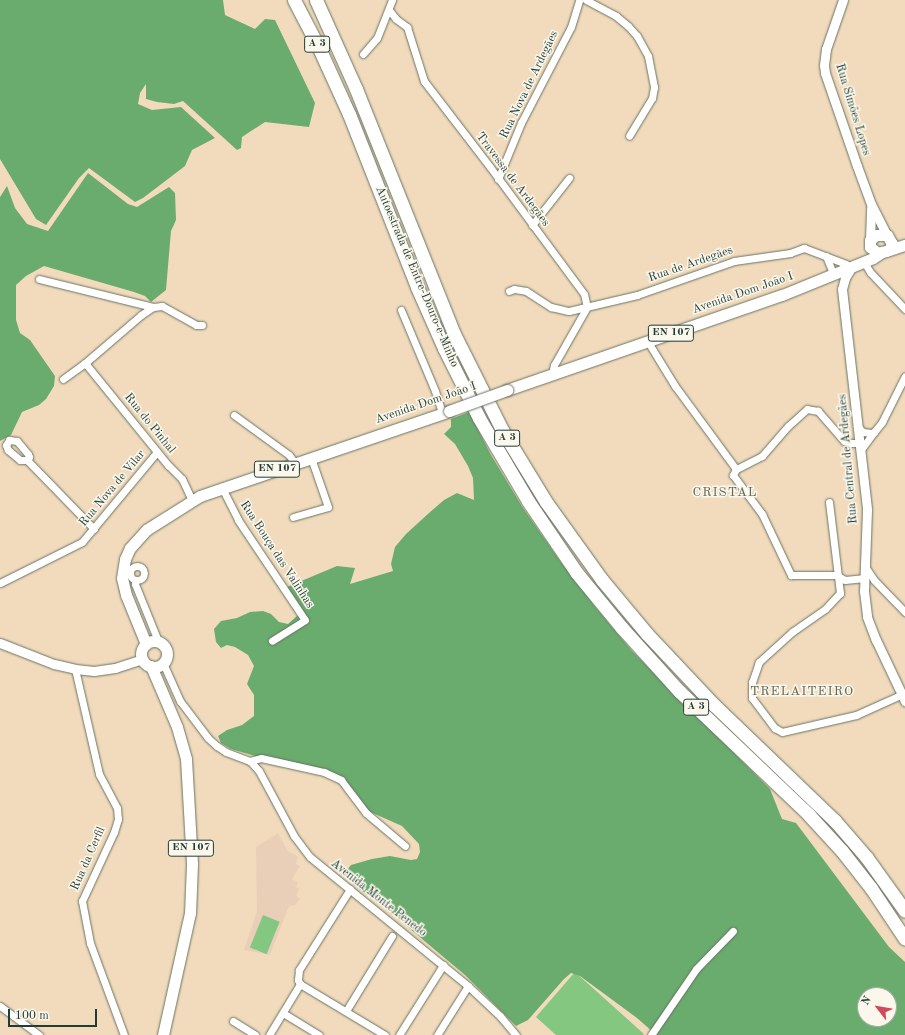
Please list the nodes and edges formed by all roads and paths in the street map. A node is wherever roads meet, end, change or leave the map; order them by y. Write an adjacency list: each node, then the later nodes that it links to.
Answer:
1 (294, 0): 72 (highway, Autoestrada de Entre-Douro-e-Minho / A 3)
2 (316, 0): 69 (highway, Autoestrada de Entre-Douro-e-Minho / A 3)
3 (392, 0): 7 (street)
4 (579, 0): 11 (street, Rua Nova de Ardegães)
5 (586, 0): 9 (street)
6 (843, 0): 12 (street, Rua Simões Lopes)
7 (389, 10): 8 (street); 11 (street, Travessa de Ardegães)
8 (363, 54)
9 (629, 136)
10 (568, 178): 13 (street)
11 (498, 179): 13 (street, Travessa de Ardegães)
12 (871, 204): 14 (street, Rua Simões Lopes); 16 (street, Rua Simões Lopes)
13 (532, 225): 26 (street, Travessa de Ardegães)
14 (888, 236): 15 (main road); 16 (main road); 18 (main road)
15 (905, 238)
16 (870, 242): 18 (main road); 21 (main road, Avenida Dom João I / EN 107)
17 (905, 245): 18 (main road, EN 107)
18 (885, 251): 20 (main road, Avenida Dom João I / EN 107)
19 (826, 256): 21 (street); 21 (street, Rua de Ardegães); 26 (street, Rua de Ardegães)
20 (864, 262): 21 (main road, Avenida Dom João I / EN 107); 27 (street)
21 (842, 269): 23 (street, Rua Central de Ardegães); 23 (street, Rua Central de Ardegães); 30 (main road, Avenida Dom João I / EN 107)
22 (39, 279): 25 (street)
23 (842, 289): 37 (street, Rua Central de Ardegães)
24 (509, 291): 26 (street, Rua de Ardegães)
25 (153, 307): 29 (street); 31 (street)
26 (586, 307): 32 (street)
27 (905, 309)
28 (402, 310): 35 (street)
29 (202, 325)
30 (648, 342): 32 (main road, Avenida Dom João I / EN 107); 44 (street)
31 (85, 363): 34 (street); 40 (street, Rua do Pinhal)
32 (552, 374): 35 (main road, Avenida Dom João I / EN 107, bridge)
33 (905, 376): 38 (street)
34 (63, 379)
35 (445, 412): 41 (main road, Avenida Dom João I / EN 107)
36 (234, 415): 43 (street)
37 (857, 426): 38 (street); 39 (street, Rua Central de Ardegães)
38 (872, 433): 39 (street)
39 (859, 447): 44 (street); 50 (street, Rua Central de Ardegães)
40 (157, 452): 46 (street, Rua do Pinhal); 49 (street, Rua Nova de Vilar)
41 (311, 458): 43 (main road, Avenida Dom João I / EN 107); 48 (street)
42 (27, 460): 49 (street)
43 (296, 463): 45 (main road, Avenida Dom João I / EN 107)
44 (735, 472): 51 (street)
45 (222, 488): 46 (main road, Avenida Dom João I / EN 107); 57 (street, Rua Bouça das Valinhas)
46 (192, 500): 59 (main road, Avenida Dom João I / EN 107)
47 (829, 502): 51 (street)
48 (293, 518)
49 (94, 529): 54 (street, Rua Nova de Vilar)
50 (866, 568): 52 (street, Rua Central de Ardegães); 55 (street)
51 (836, 575): 52 (street); 65 (street)
52 (866, 578): 65 (street, Rua Central de Ardegães)
53 (136, 580): 56 (street)
54 (0, 583)
55 (905, 612)
56 (158, 641): 59 (main road); 61 (main road)
57 (272, 641)
58 (0, 643): 62 (street)
59 (146, 644): 60 (main road)
60 (147, 662): 61 (main road); 62 (street); 64 (main road, EN 107)
61 (163, 663): 63 (street)
62 (75, 669): 81 (street, Rua da Cerfil)
63 (171, 678): 64 (street); 66 (street)
64 (159, 684): 82 (main road, EN 107)
65 (904, 696)
66 (250, 761): 67 (street); 68 (street, Avenida Monte Penedo)
67 (405, 846)
68 (350, 889): 73 (street, Avenida Monte Penedo); 74 (street)
69 (905, 911)
70 (733, 931): 90 (street)
71 (392, 936): 77 (street)
72 (905, 940)
73 (443, 965): 75 (street, Avenida Monte Penedo); 87 (street)
74 (300, 984): 77 (street); 78 (street)
75 (468, 986): 88 (street); 89 (street, Avenida Monte Penedo)
76 (0, 1006): 80 (street)
77 (346, 1011): 86 (street)
78 (283, 1013): 84 (street); 85 (street)
79 (233, 1021): 83 (street)
80 (39, 1035)
81 (124, 1035)
82 (163, 1035)
83 (255, 1035)
84 (269, 1035)
85 (319, 1035)
86 (385, 1035)
87 (399, 1035)
88 (437, 1035)
89 (516, 1035)
90 (651, 1035)

